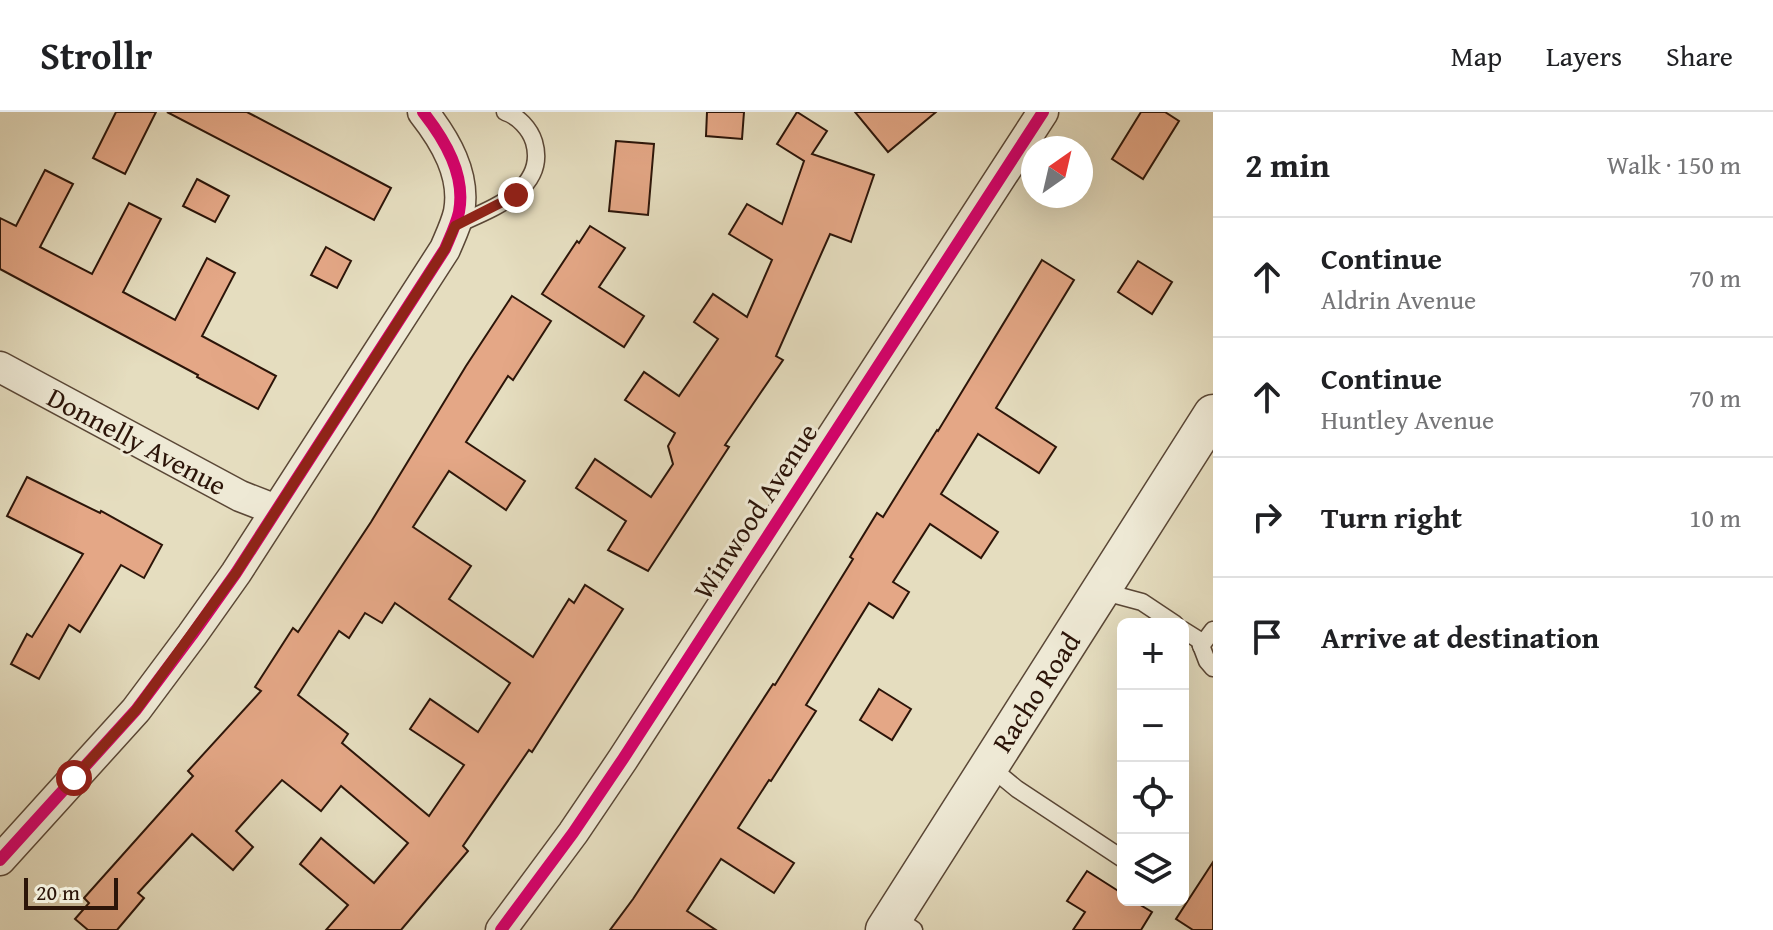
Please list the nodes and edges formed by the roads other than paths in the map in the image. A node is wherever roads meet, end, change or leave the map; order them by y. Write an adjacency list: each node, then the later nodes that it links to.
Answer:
1 (423, 112): 4 (street)
2 (505, 112): 4 (lane)
3 (1043, 112): 18 (street, Winwood Avenue)
4 (455, 226): 7 (street)
5 (0, 367): 7 (street, Donnelly Avenue)
6 (1213, 414): 8 (street, Racho Road)
7 (276, 510): 16 (street)
8 (1101, 591): 9 (lane); 14 (street, Racho Road)
9 (1166, 618)
10 (1213, 630): 12 (lane)
11 (1189, 634): 12 (lane)
12 (1201, 646): 13 (lane)
13 (1213, 668)
14 (989, 766): 15 (lane); 17 (street, Racho Road)
15 (1117, 855)
16 (0, 860)
17 (897, 925)
18 (501, 930)

